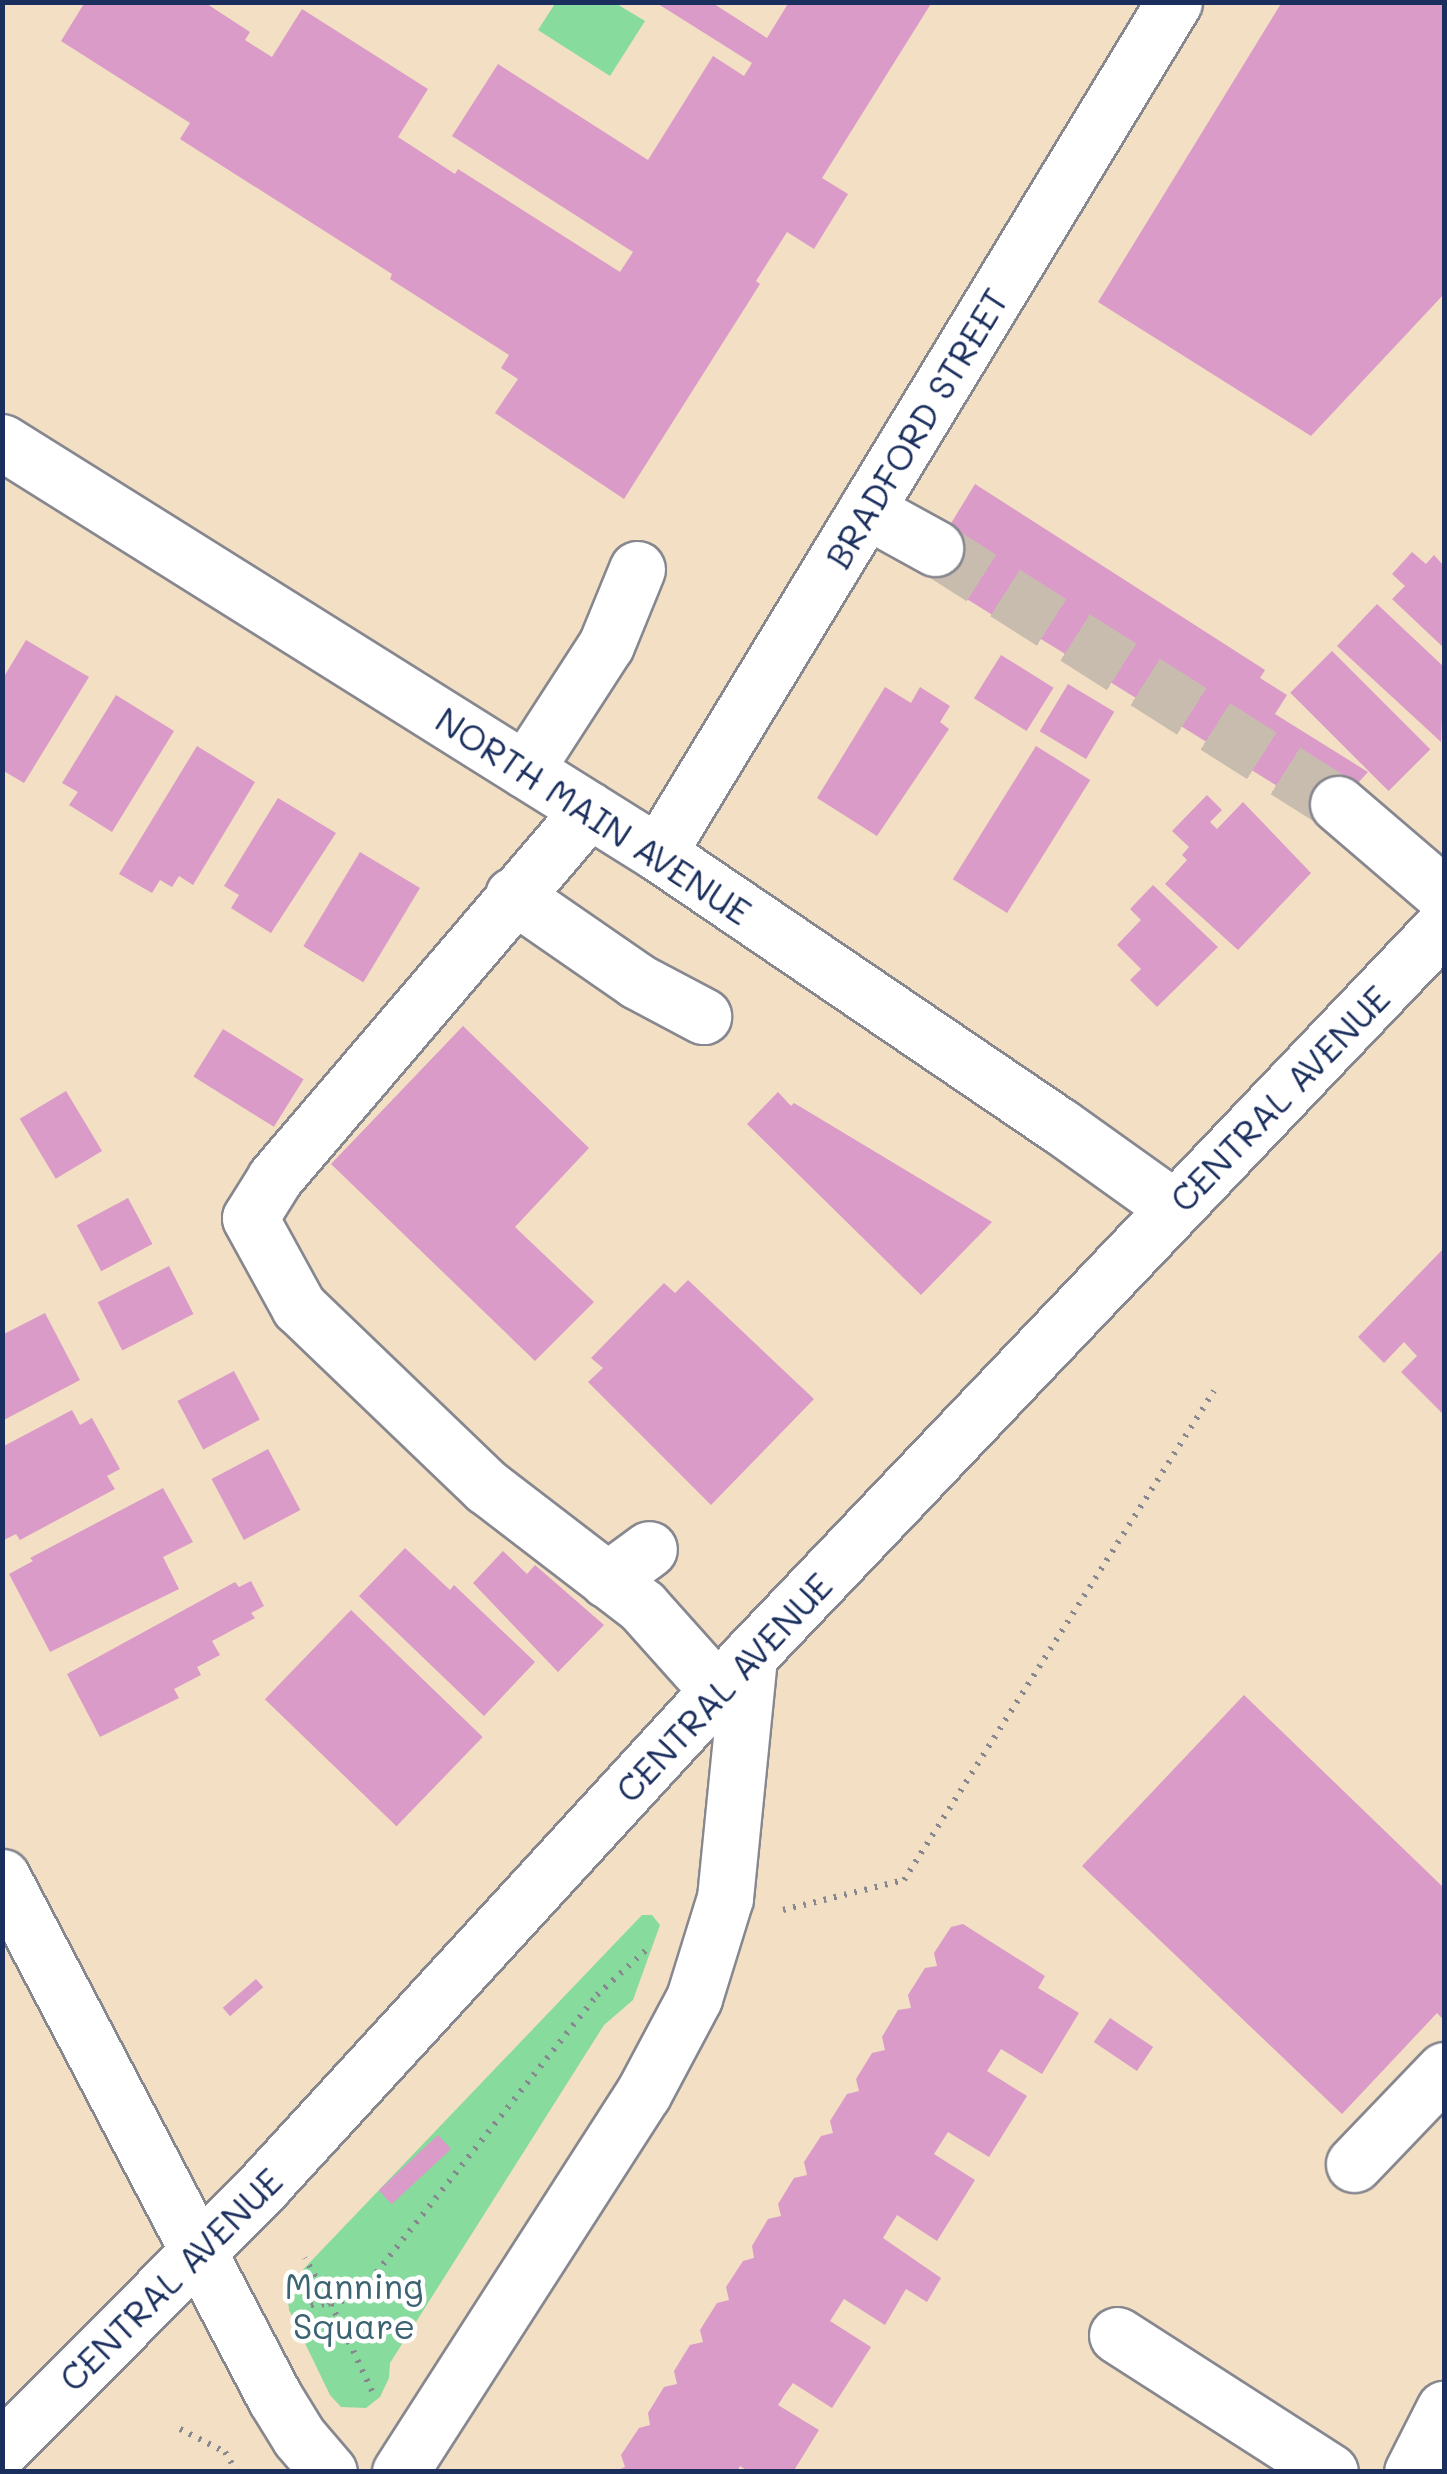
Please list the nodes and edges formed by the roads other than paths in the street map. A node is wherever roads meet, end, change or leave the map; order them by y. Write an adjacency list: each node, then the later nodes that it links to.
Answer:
1 (1174, 2): 3 (street, BRADFORD STREET)
2 (2, 442): 6 (street, NORTH MAIN AVENUE)
3 (866, 510): 4 (street); 9 (street, BRADFORD STREET)
4 (936, 548)
5 (637, 570): 6 (street)
6 (524, 770): 8 (street, NORTH MAIN AVENUE)
7 (1338, 804): 10 (street)
8 (589, 810): 9 (street, NORTH MAIN AVENUE); 11 (street)
9 (658, 853): 14 (street, NORTH MAIN AVENUE)
10 (1444, 895)
11 (512, 896): 13 (street); 15 (street)
12 (1444, 926): 14 (street, CENTRAL AVENUE)
13 (703, 1016)
14 (1172, 1207): 15 (street, CENTRAL AVENUE)
15 (734, 1674): 19 (street, CENTRAL AVENUE); 24 (street)
16 (2, 1877): 19 (street)
17 (1444, 2070): 18 (street)
18 (1354, 2164)
19 (197, 2250): 22 (street, CENTRAL AVENUE); 23 (street)
20 (1117, 2335): 25 (street)
21 (1444, 2408): 26 (street)
22 (2, 2449)
23 (329, 2472)
24 (400, 2472)
25 (1330, 2472)
26 (1412, 2472)

